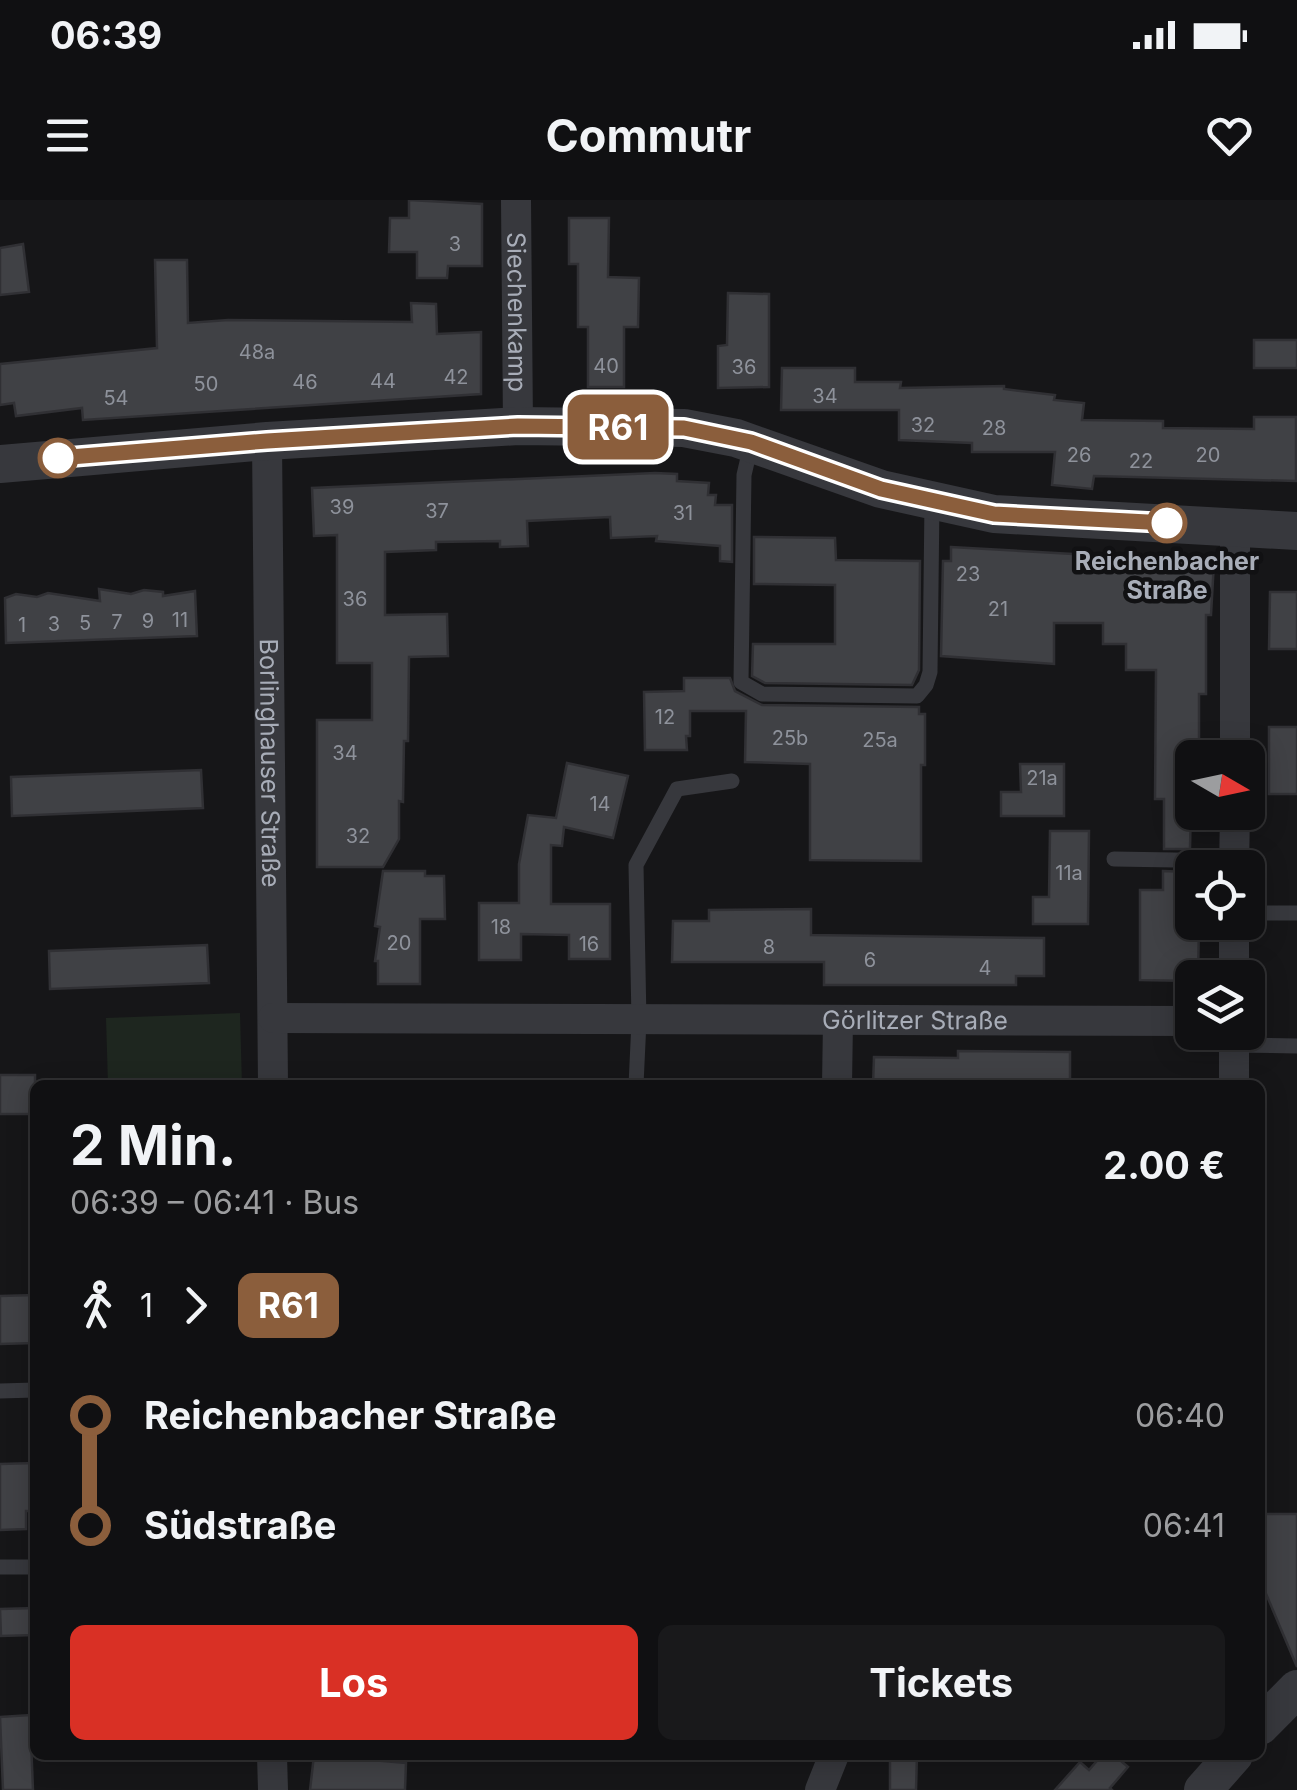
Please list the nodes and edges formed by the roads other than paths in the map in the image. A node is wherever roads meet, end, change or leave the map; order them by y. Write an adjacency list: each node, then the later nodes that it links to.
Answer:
1 (516, 200): 2 (street, Siechenkamp)
2 (518, 426): 3 (street); 4 (street)
3 (267, 441): 5 (street); 15 (street, Borlinghauser Straße)
4 (751, 442): 6 (street); 6 (lane)
5 (0, 464)
6 (932, 501): 7 (street)
7 (1235, 528): 8 (street); 9 (street)
8 (1297, 531)
9 (1234, 740)
10 (732, 782): 16 (lane)
11 (1114, 860): 12 (lane)
12 (1175, 862)
13 (1265, 913): 14 (lane)
14 (1297, 913)
15 (273, 1018): 16 (street, Görlitzer Straße); 22 (street, Borlinghauser Straße)
16 (639, 1020): 17 (street, Görlitzer Straße); 23 (lane)
17 (838, 1021): 18 (street, Görlitzer Straße); 24 (street)
18 (1175, 1022)
19 (1265, 1042): 20 (lane)
20 (1297, 1046)
21 (1234, 1050): 25 (street)
22 (273, 1080)
23 (636, 1080)
24 (837, 1080)
25 (1234, 1080)
26 (30, 1390): 27 (lane)
27 (0, 1391)
28 (30, 1566): 29 (lane)
29 (0, 1567)
30 (1297, 1688): 31 (street)
31 (1265, 1721)
32 (272, 1760): 35 (street)
33 (832, 1760): 36 (street)
34 (1230, 1760): 37 (street)
35 (272, 1790)
36 (820, 1790)
37 (1203, 1790)

